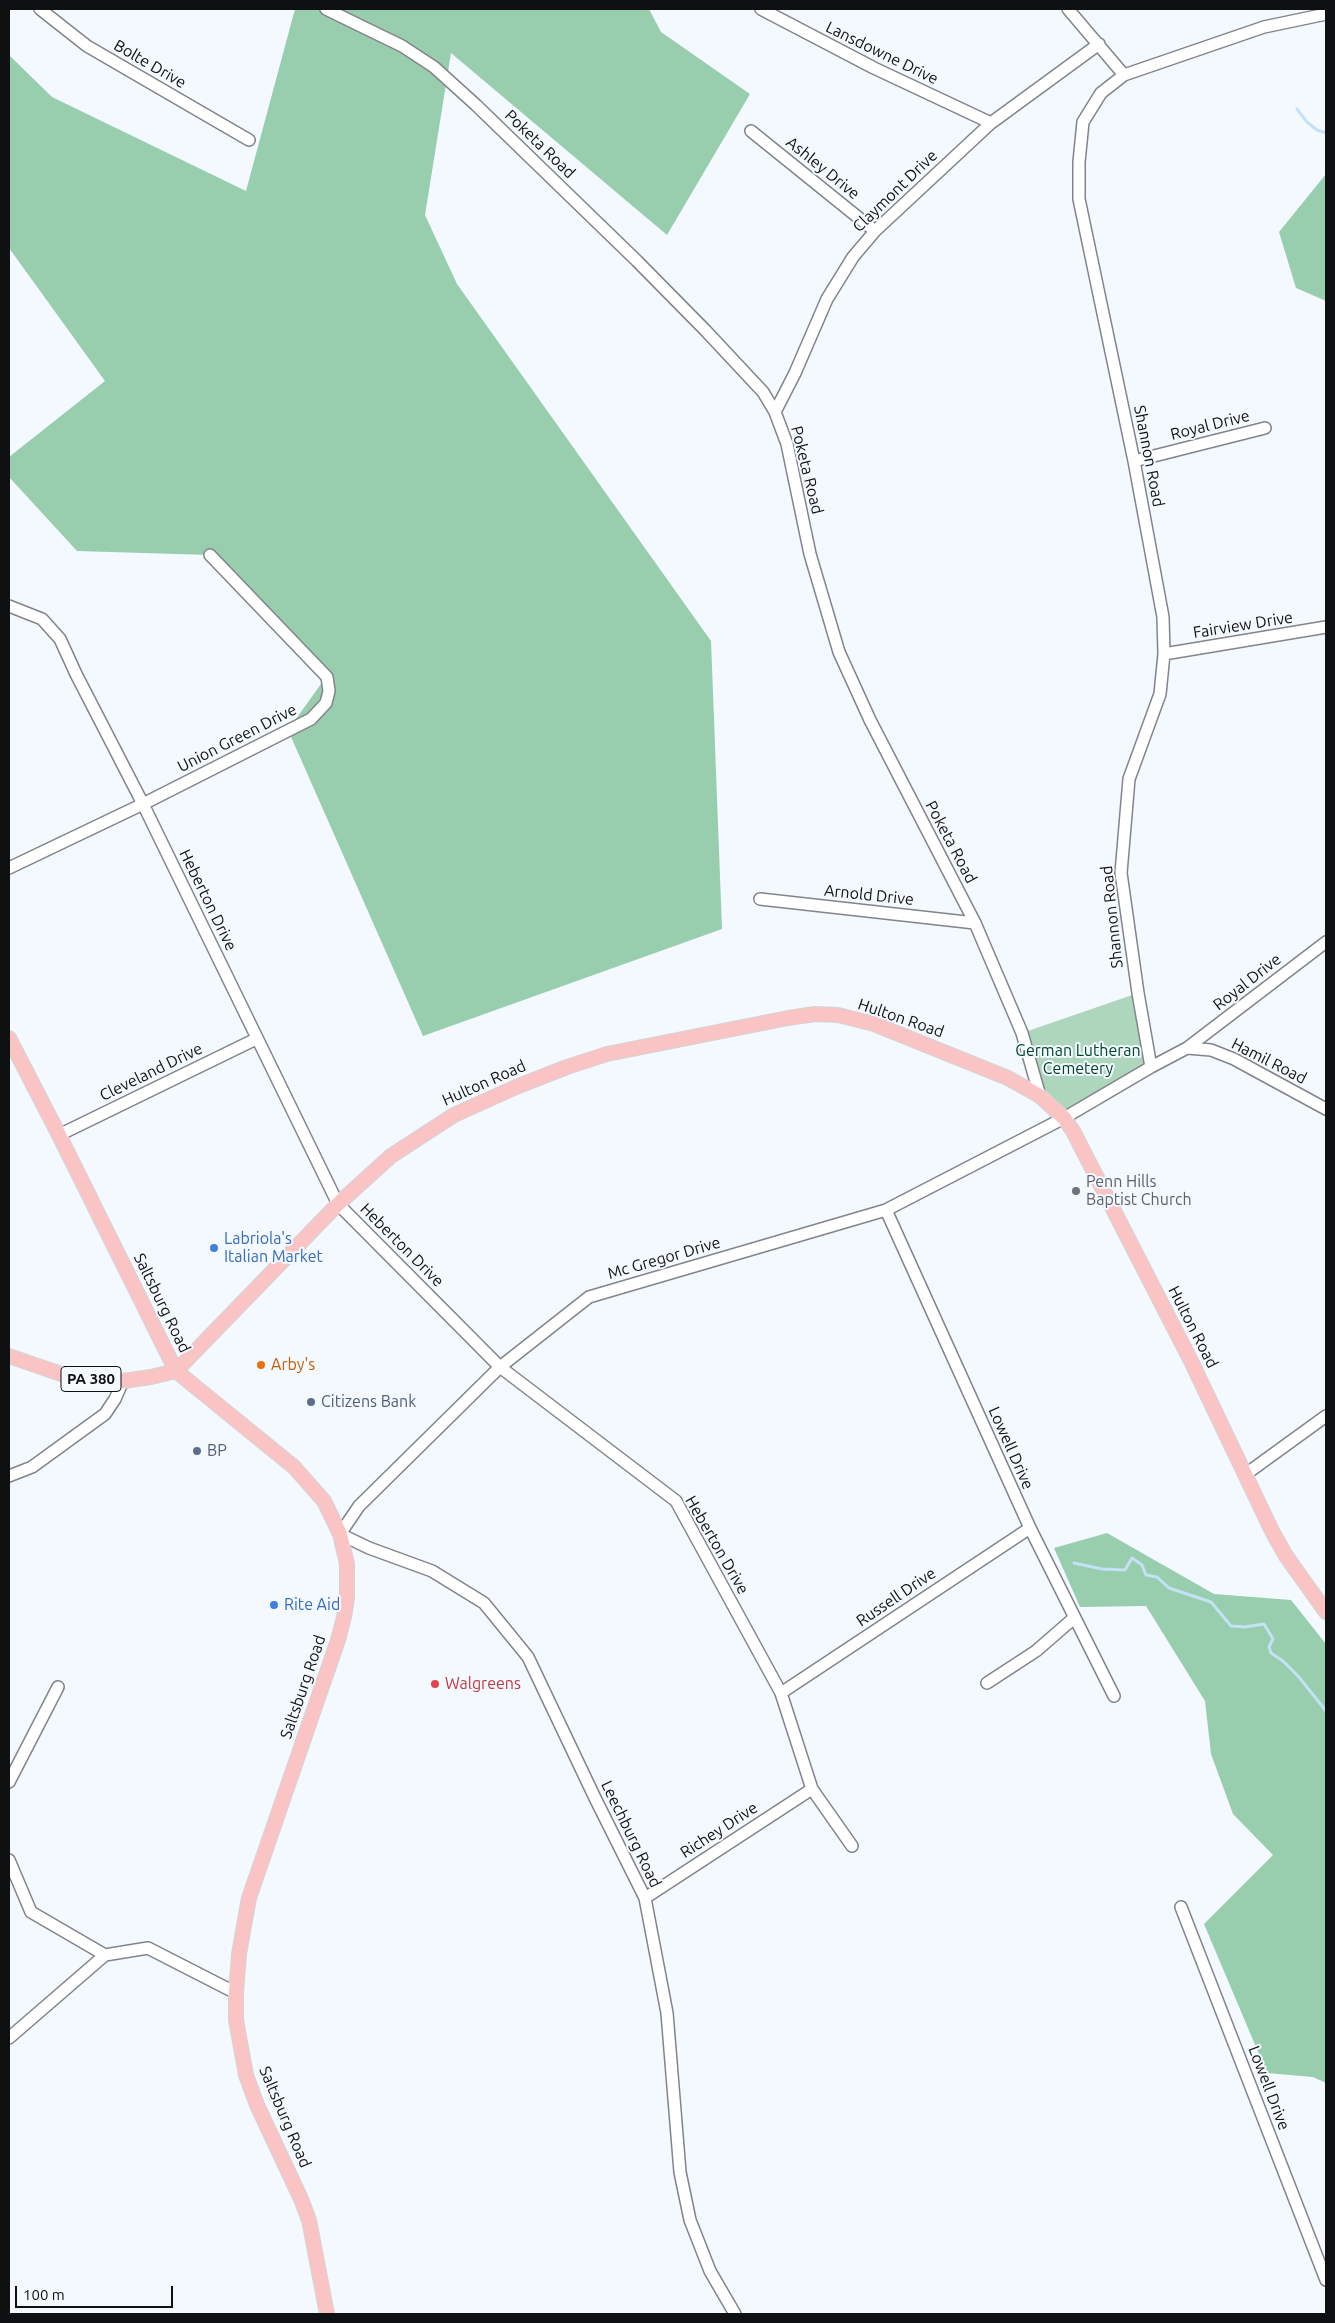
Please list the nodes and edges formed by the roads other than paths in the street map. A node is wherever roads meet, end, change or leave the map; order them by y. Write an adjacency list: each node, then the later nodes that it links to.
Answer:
1 (40, 9): 10 (street, Bolte Drive)
2 (326, 9): 12 (street, Poketa Road)
3 (761, 9): 8 (street, Lansdowne Drive)
4 (1068, 9): 6 (street)
5 (1326, 14): 7 (street, Shannon Road)
6 (1099, 44): 7 (street); 8 (street, Claymont Drive)
7 (1124, 75): 14 (street, Shannon Road)
8 (992, 123): 11 (street, Claymont Drive)
9 (751, 130): 11 (street, Ashley Drive)
10 (249, 140)
11 (875, 230): 12 (street, Claymont Drive)
12 (774, 412): 22 (street, Poketa Road)
13 (1265, 428): 14 (street, Royal Drive)
14 (1134, 461): 18 (street, Shannon Road)
15 (210, 555): 19 (street, Union Green Drive)
16 (9, 606): 19 (street, Heberton Drive)
17 (1326, 627): 18 (street, Fairview Drive)
18 (1164, 654): 27 (street, Shannon Road)
19 (143, 804): 20 (street, Union Green Drive); 25 (street, Heberton Drive)
20 (9, 868)
21 (760, 899): 22 (street, Arnold Drive)
22 (976, 923): 28 (street, Poketa Road)
23 (1326, 942): 26 (street, Royal Drive)
24 (9, 1038): 31 (main road, Saltsburg Road)
25 (256, 1039): 31 (street, Cleveland Drive); 32 (street, Heberton Drive)
26 (1188, 1048): 27 (street); 29 (street, Hamil Road)
27 (1151, 1067): 30 (street)
28 (1040, 1096): 30 (main road, Hulton Road); 32 (main road, Hulton Road)
29 (1326, 1108)
30 (1064, 1118): 33 (street, Mc Gregor Drive); 39 (main road, Hulton Road)
31 (59, 1135): 36 (main road, Saltsburg Road)
32 (338, 1204): 35 (street, Heberton Drive); 36 (main road, Hulton Road)
33 (886, 1210): 35 (street, Mc Gregor Drive); 41 (street, Lowell Drive)
34 (9, 1356): 37 (main road, PA 380)
35 (500, 1368): 42 (street, Mc Gregor Drive); 47 (street, Heberton Drive)
36 (176, 1371): 37 (main road, PA 380); 42 (main road, Saltsburg Road)
37 (122, 1381): 40 (street)
38 (1326, 1416): 39 (street)
39 (1246, 1474): 43 (main road, Hulton Road)
40 (9, 1476)
41 (1030, 1528): 44 (street, Lowell Drive); 47 (street, Russell Drive)
42 (340, 1534): 53 (street, Leechburg Road); 56 (main road, Saltsburg Road)
43 (1326, 1612)
44 (1074, 1618): 45 (street); 48 (street, Lowell Drive)
45 (987, 1683)
46 (58, 1688): 49 (street)
47 (781, 1693): 50 (street, Heberton Drive)
48 (1114, 1696)
49 (9, 1782)
50 (812, 1789): 51 (street, Heberton Drive); 53 (street, Richey Drive)
51 (852, 1846)
52 (9, 1860): 55 (street)
53 (645, 1898): 60 (street, Leechburg Road)
54 (1181, 1907): 58 (street, Lowell Drive)
55 (105, 1955): 56 (street); 57 (street)
56 (236, 1993): 59 (main road, Saltsburg Road)
57 (9, 2038)
58 (1326, 2280)
59 (327, 2314)
60 (735, 2314)

